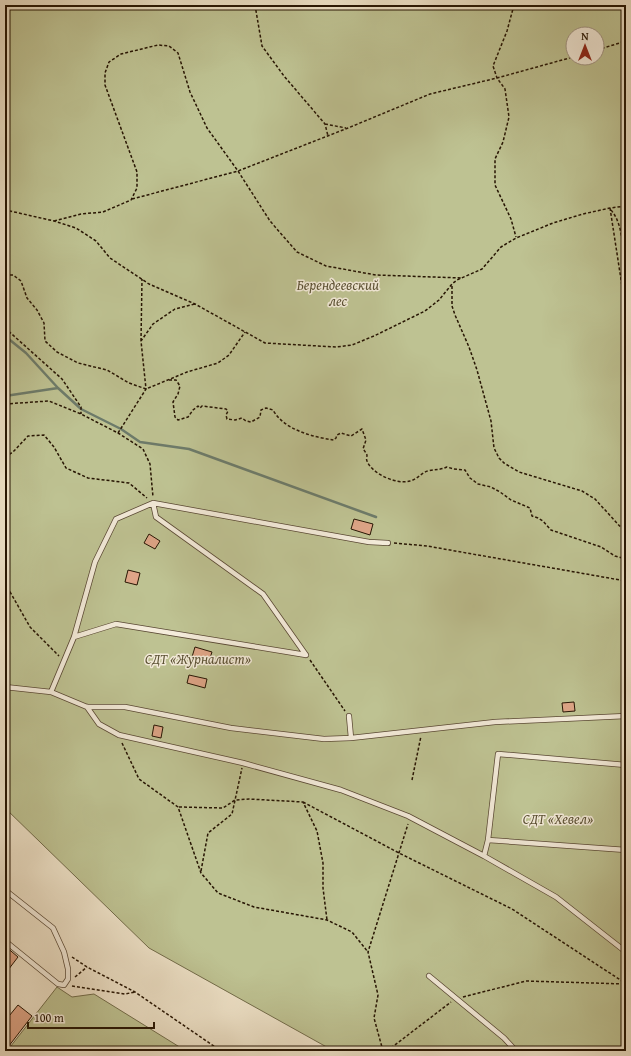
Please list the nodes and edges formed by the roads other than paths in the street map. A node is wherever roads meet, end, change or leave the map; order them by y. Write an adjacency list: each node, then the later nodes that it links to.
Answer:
1 (153, 503): 2 (lane); 3 (lane); 3 (lane)
2 (388, 543)
3 (74, 637): 5 (lane)
4 (5, 687): 5 (lane)
5 (51, 692): 6 (lane)
6 (87, 707): 9 (lane); 13 (lane)
7 (349, 716): 9 (lane)
8 (626, 716): 9 (lane)
9 (350, 738)
10 (626, 765): 11 (lane)
11 (488, 840): 12 (lane); 13 (lane)
12 (626, 850)
13 (484, 856): 16 (lane)
14 (5, 890): 15 (lane)
15 (5, 941)
16 (626, 952)
17 (429, 976): 18 (lane)
18 (516, 1051)

